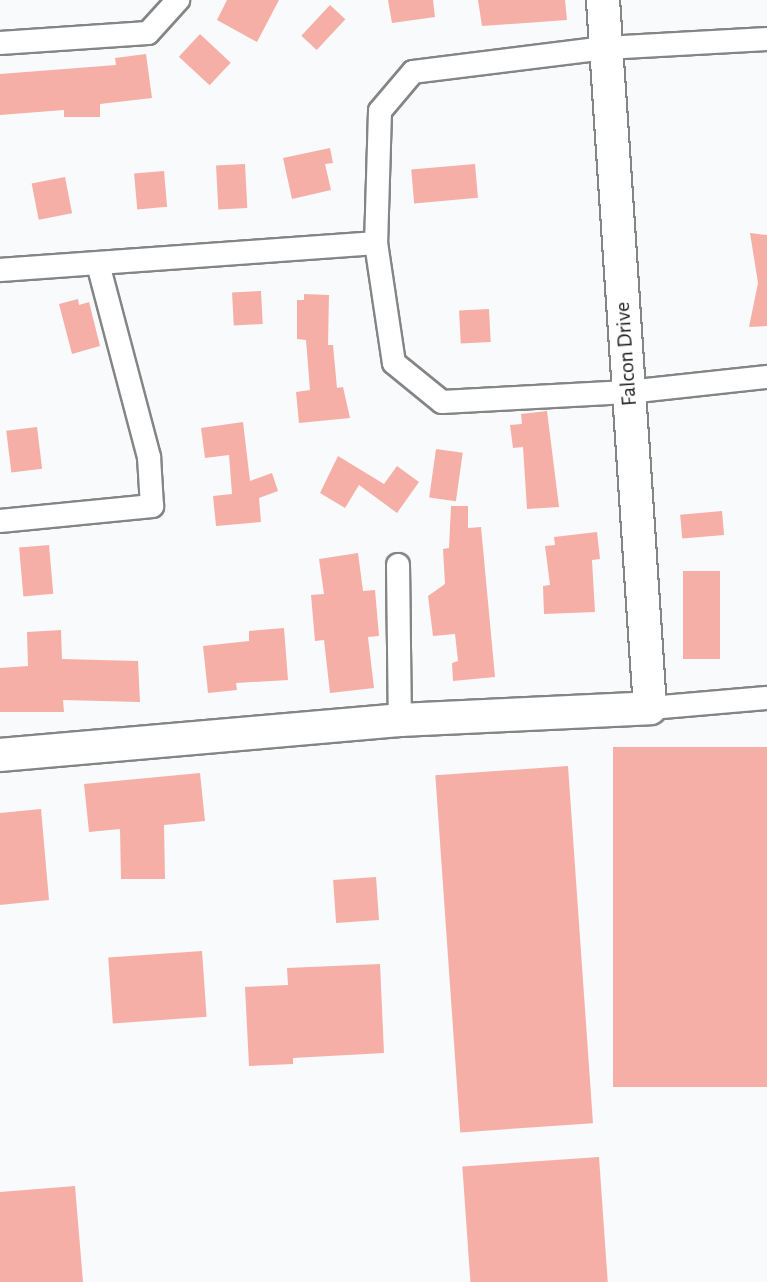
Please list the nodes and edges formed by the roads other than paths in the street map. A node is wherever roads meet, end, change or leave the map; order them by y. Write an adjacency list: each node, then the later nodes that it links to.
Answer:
1 (178, 0): 4 (street)
2 (603, 0): 5 (street, Falcon Drive)
3 (767, 39): 5 (street)
4 (0, 43)
5 (605, 48): 6 (street); 10 (street, Falcon Drive)
6 (376, 243): 7 (street); 10 (street)
7 (98, 264): 8 (street); 11 (street)
8 (0, 270)
9 (767, 377): 10 (street)
10 (628, 392): 14 (street, Falcon Drive)
11 (0, 521)
12 (398, 565): 15 (street)
13 (767, 698): 14 (street)
14 (650, 708): 15 (street)
15 (400, 720): 16 (street)
16 (0, 755)

